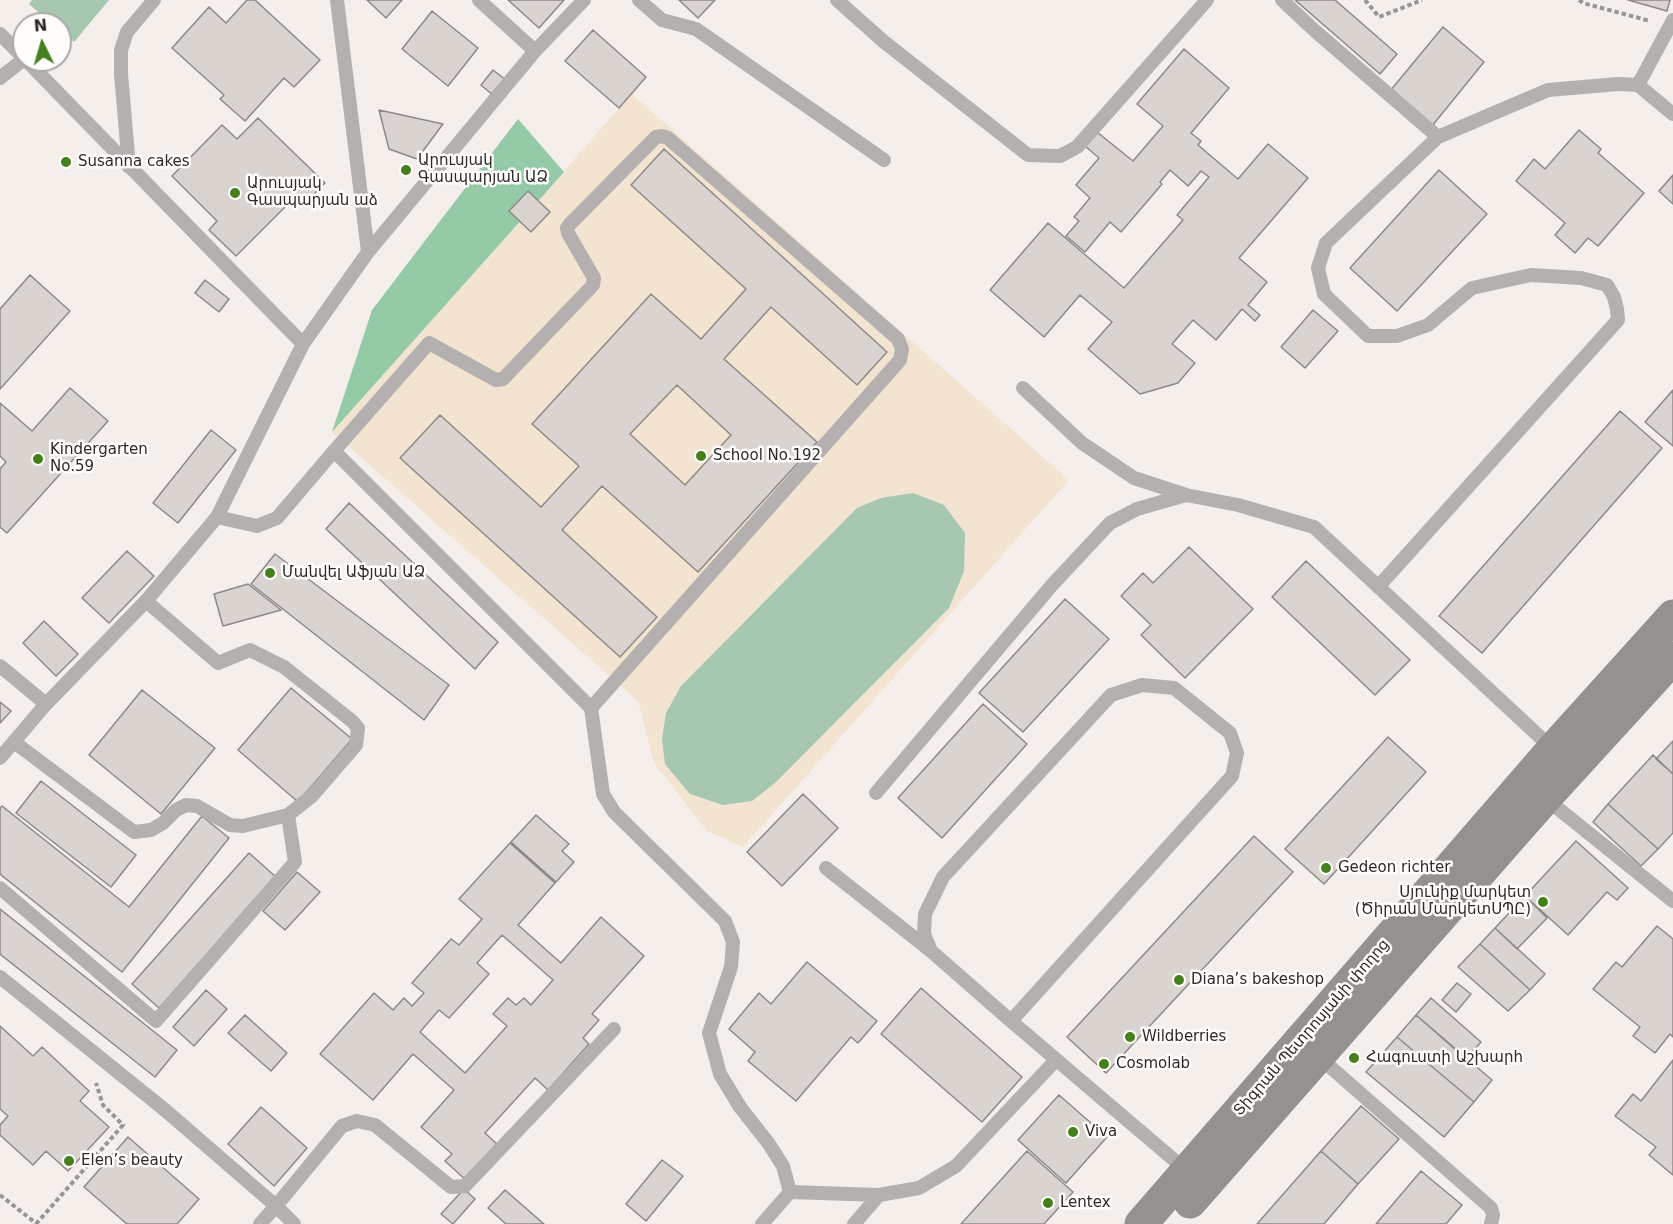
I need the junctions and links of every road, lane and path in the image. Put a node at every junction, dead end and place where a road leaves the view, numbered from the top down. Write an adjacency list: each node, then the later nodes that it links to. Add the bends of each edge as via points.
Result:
1 (154, 0): 23 (lane, via 126,32 121,50)
2 (337, 0): 24 (lane)
3 (479, 0): 15 (lane)
4 (584, 0): 15 (lane)
5 (639, 0): 22 (lane, via 662,20 696,29)
6 (837, 0): 7 (lane, via 1028,155 1060,156 1077,147)
7 (1207, 0)
8 (1282, 0): 21 (lane)
9 (1365, 0): 10 (path, via 1379,17)
10 (1422, 0)
11 (1579, 0): 12 (path)
12 (1671, 23): 19 (lane)
13 (0, 34): 14 (lane)
14 (12, 46)
15 (535, 51): 24 (lane)
16 (12, 68): 18 (lane)
17 (37, 72): 23 (lane)
18 (0, 78)
19 (1638, 85): 20 (lane); 21 (lane, via 1548,90)
20 (1673, 114)
21 (1438, 137): 30 (lane, via 1326,243 1318,268 1323,294 1368,336 1397,336 1428,325 1472,288 1531,275 1581,278 1607,285 1614,297 1618,321)
22 (884, 159)
23 (129, 167): 25 (lane)
24 (368, 252): 25 (lane)
25 (303, 344): 29 (lane)
26 (1023, 388): 28 (lane, via 1082,443 1134,478)
27 (334, 451): 29 (lane, via 272,521 257,526); 36 (lane); 36 (lane, via 429,343 496,380 503,379 593,285 594,278 567,228 656,137 668,138 898,339 902,349 900,360)
28 (1186, 495): 30 (lane, via 1314,527); 40 (lane, via 1137,509 1110,523 1052,585)
29 (217, 517): 31 (lane)
30 (1378, 587): 39 (lane)
31 (146, 600): 35 (lane); 42 (lane, via 218,663 249,650 284,667 358,728 356,746 312,796)
32 (1672, 620): 39 (main road, Տիգրան Պետրոսյանի փողոց)
33 (1673, 658): 39 (main road, Տիգրան Պետրոսյանի փողոց)
34 (0, 666): 35 (lane)
35 (46, 704): 37 (lane)
36 (591, 708): 54 (lane, via 603,794 614,812 725,921 733,942 731,967 708,1033 720,1074 783,1166)
37 (14, 742): 38 (lane); 42 (lane, via 134,832 152,830 186,805 197,806 230,825 243,826)
38 (0, 758)
39 (1563, 758): 41 (main road, Տիգրան Պետրոսյանի փողոց); 53 (main road, Տիգրան Պետրոսյանի փողոց)
40 (876, 793)
41 (1545, 798): 45 (lane); 51 (main road, Տիգրան Պետրոսյանի փողոց)
42 (288, 815): 44 (lane, via 295,862 156,1022)
43 (826, 868): 46 (lane)
44 (0, 888)
45 (1673, 901)
46 (931, 951): 48 (lane); 48 (lane, via 924,934 925,914 944,877 1111,695 1142,685 1174,688 1230,733 1237,753 1232,776)
47 (0, 977): 50 (lane)
48 (1011, 1021): 52 (lane)
49 (614, 1029): 57 (lane, via 465,1186 451,1186 375,1125 357,1121 342,1126)
50 (84, 1045): 57 (lane); 58 (path, via 103,1105 123,1125)
51 (1319, 1058): 53 (main road, Տիգրան Պետրոսյանի փողոց); 65 (lane, via 1491,1208)
52 (1056, 1060): 53 (lane); 56 (lane, via 956,1166 919,1188)
53 (1196, 1179): 63 (main road, Տիգրան Պետրոսյանի փողոց); 64 (main road, Տիգրան Պետրոսյանի փողոց)
54 (790, 1192): 56 (lane); 61 (lane)
55 (0, 1195): 58 (path)
56 (879, 1196): 62 (lane)
57 (276, 1206): 59 (lane); 60 (lane)
58 (36, 1224)
59 (260, 1224)
60 (294, 1224)
61 (762, 1224)
62 (854, 1224)
63 (1141, 1224)
64 (1171, 1224)
65 (1491, 1224)

